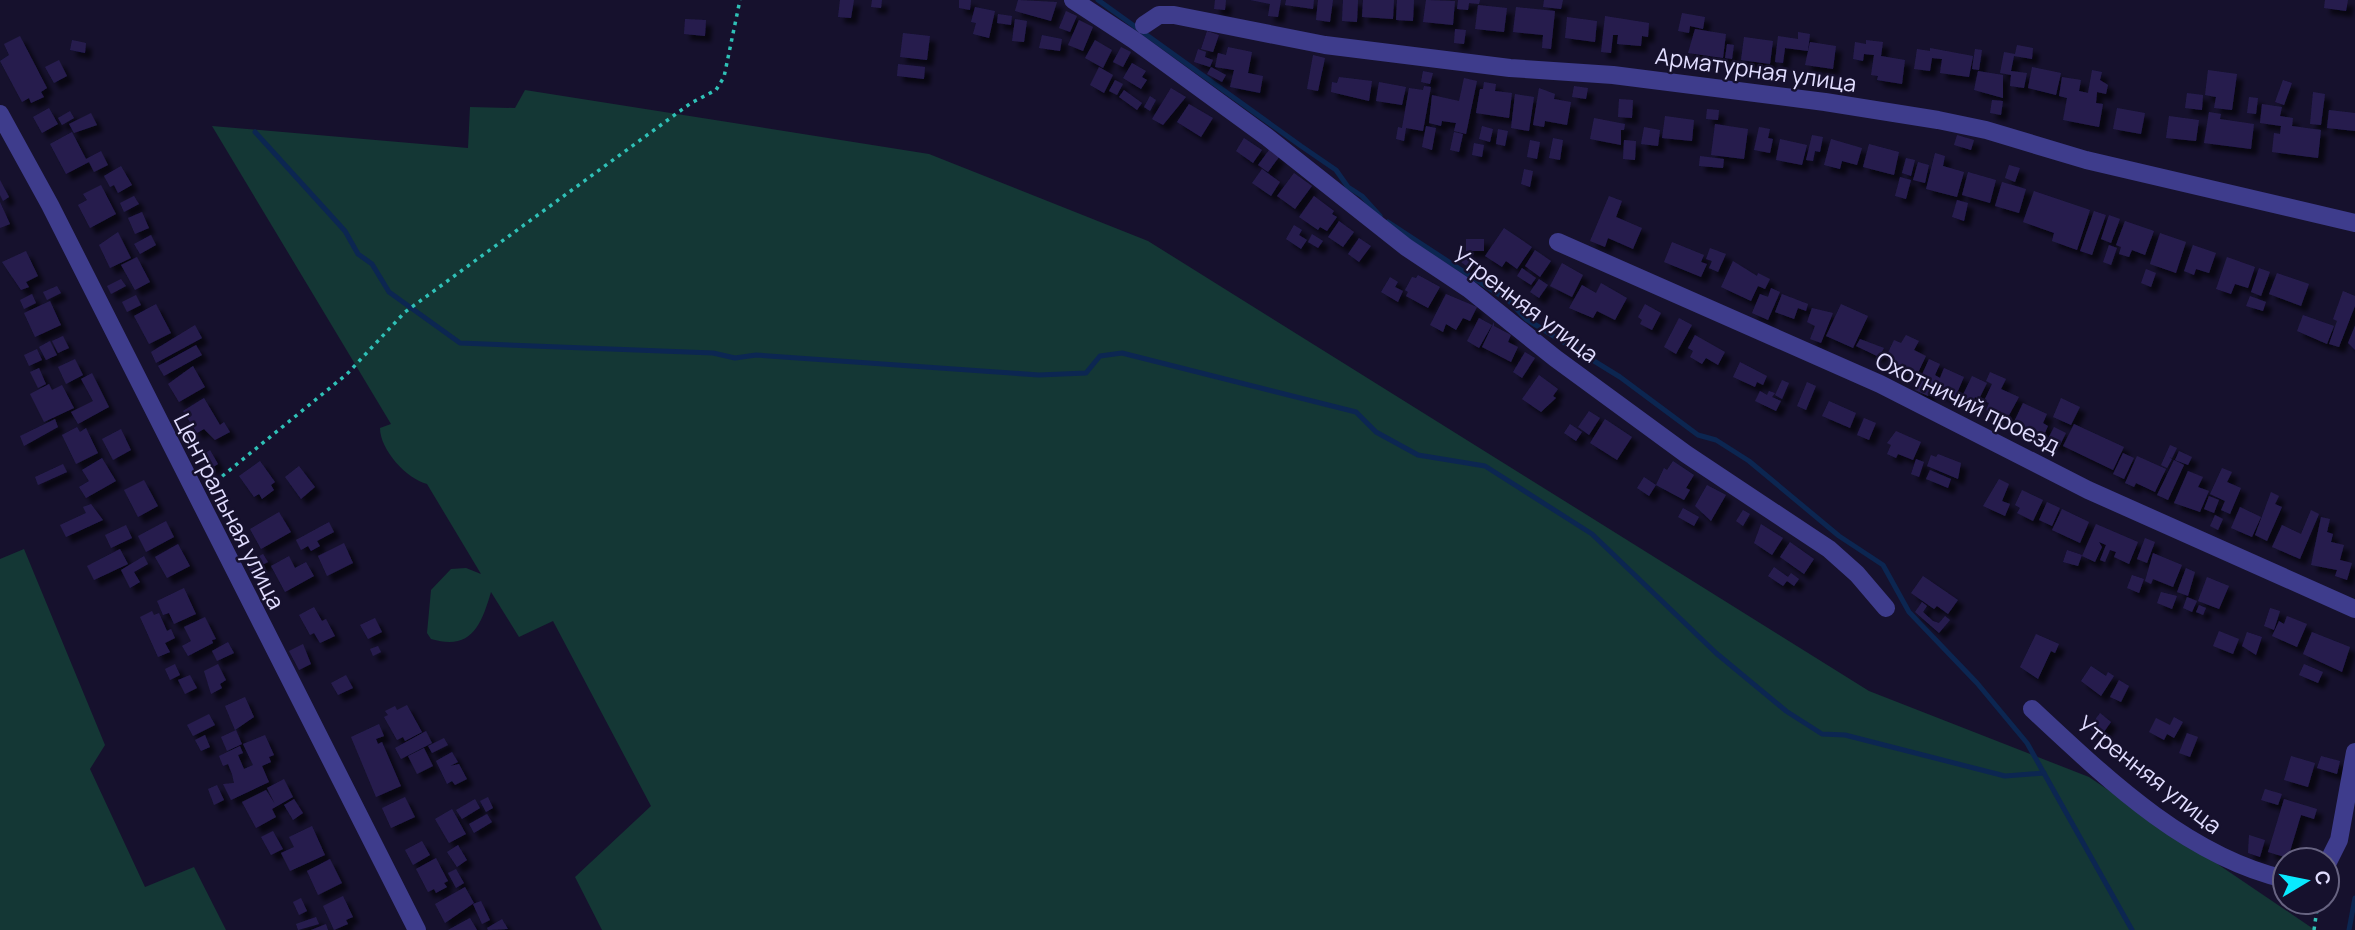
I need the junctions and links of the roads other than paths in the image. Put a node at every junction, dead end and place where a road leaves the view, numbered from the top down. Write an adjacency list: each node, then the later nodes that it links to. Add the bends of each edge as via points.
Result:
1 (1073, 0): 2 (street)
2 (1138, 33): 4 (street, Арматурная улица, via 1159,16 1174,15 1325,45 1825,102 1986,130 2086,160); 6 (street, Утренняя улица, via 1406,247 1469,289 1686,454 1829,549)
3 (0, 114): 12 (street, Центральная улица)
4 (2355, 223)
5 (1558, 242): 7 (street, Охотничий проезд, via 1880,384 2088,489)
6 (1886, 608)
7 (2355, 609)
8 (2032, 709): 11 (street, Утренняя улица, via 2187,839 2217,856)
9 (2355, 752): 10 (street)
10 (2336, 846)
11 (2271, 874)
12 (416, 930)

